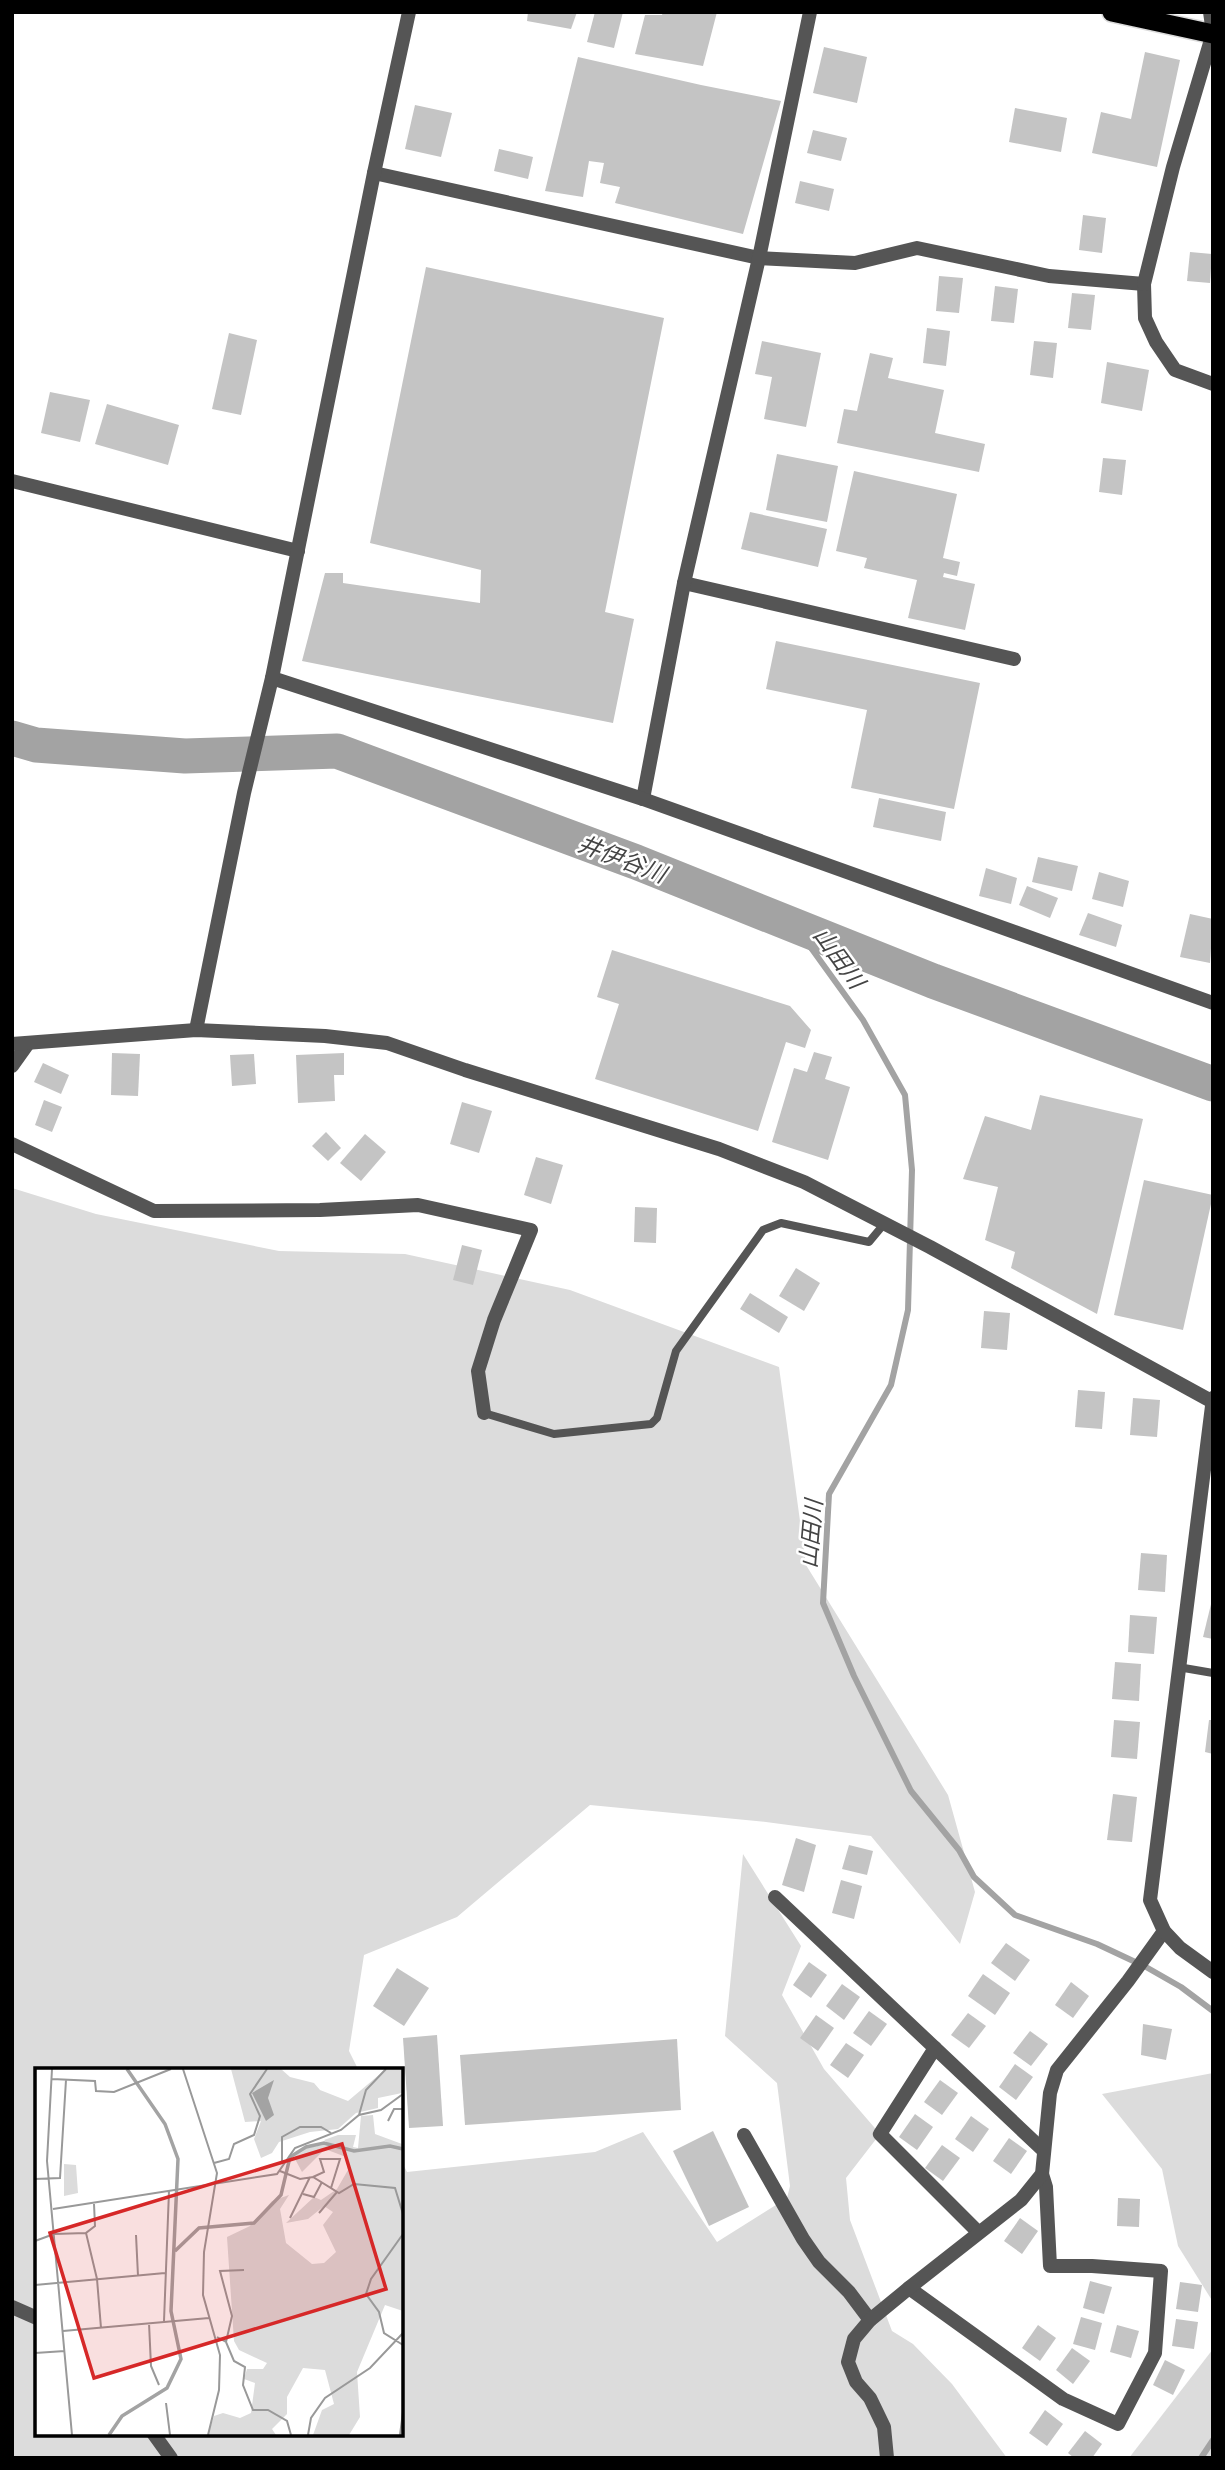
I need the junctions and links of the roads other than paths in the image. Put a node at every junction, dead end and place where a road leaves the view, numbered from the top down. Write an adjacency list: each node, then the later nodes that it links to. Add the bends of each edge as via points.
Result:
1 (409, 12): 6 (street)
2 (810, 12): 7 (street)
3 (1112, 12): 5 (highway)
4 (1210, 12): 5 (street)
5 (1213, 34): 8 (street)
6 (374, 173): 7 (street); 11 (street)
7 (759, 257): 8 (street, via 855,263 917,248 1049,276); 12 (street)
8 (1144, 284): 9 (street, via 1145,318 1175,370)
9 (1213, 384)
10 (12, 481): 11 (street)
11 (298, 551): 14 (street)
12 (684, 583): 13 (street); 15 (street)
13 (1014, 659)
14 (272, 678): 15 (street); 17 (street)
15 (643, 799): 16 (street)
16 (1213, 1003)
17 (196, 1030): 18 (street); 21 (street, via 387,1042 719,1149 804,1182)
18 (19, 1044): 19 (street)
19 (12, 1066)
20 (12, 1144): 23 (street, via 153,1212 418,1205 531,1230 478,1371)
21 (889, 1227): 22 (street); 23 (lane, via 869,1242 781,1223 763,1230 676,1351 657,1418 651,1424 554,1434)
22 (1213, 1401): 24 (street)
23 (484, 1413)
24 (1178, 1667): 25 (lane); 27 (street, via 1150,1900)
25 (1213, 1673)
26 (775, 1897): 29 (street)
27 (1164, 1931): 28 (street); 31 (street, via 1057,2070)
28 (1211, 1970)
29 (935, 2048): 31 (street); 33 (street, via 880,2134)
30 (744, 2135): 37 (street, via 803,2239)
31 (1044, 2151): 32 (street)
32 (1041, 2174): 33 (street, via 1021,2200); 34 (street, via 1046,2187 1050,2266 1161,2271 1155,2353 1118,2424 1063,2399)
33 (978, 2232): 34 (street)
34 (909, 2288): 37 (street)
35 (12, 2306): 36 (street)
36 (35, 2317)
37 (870, 2320): 40 (street, via 854,2339 848,2362 884,2427)
38 (154, 2435): 39 (street)
39 (171, 2458)
40 (887, 2458)

